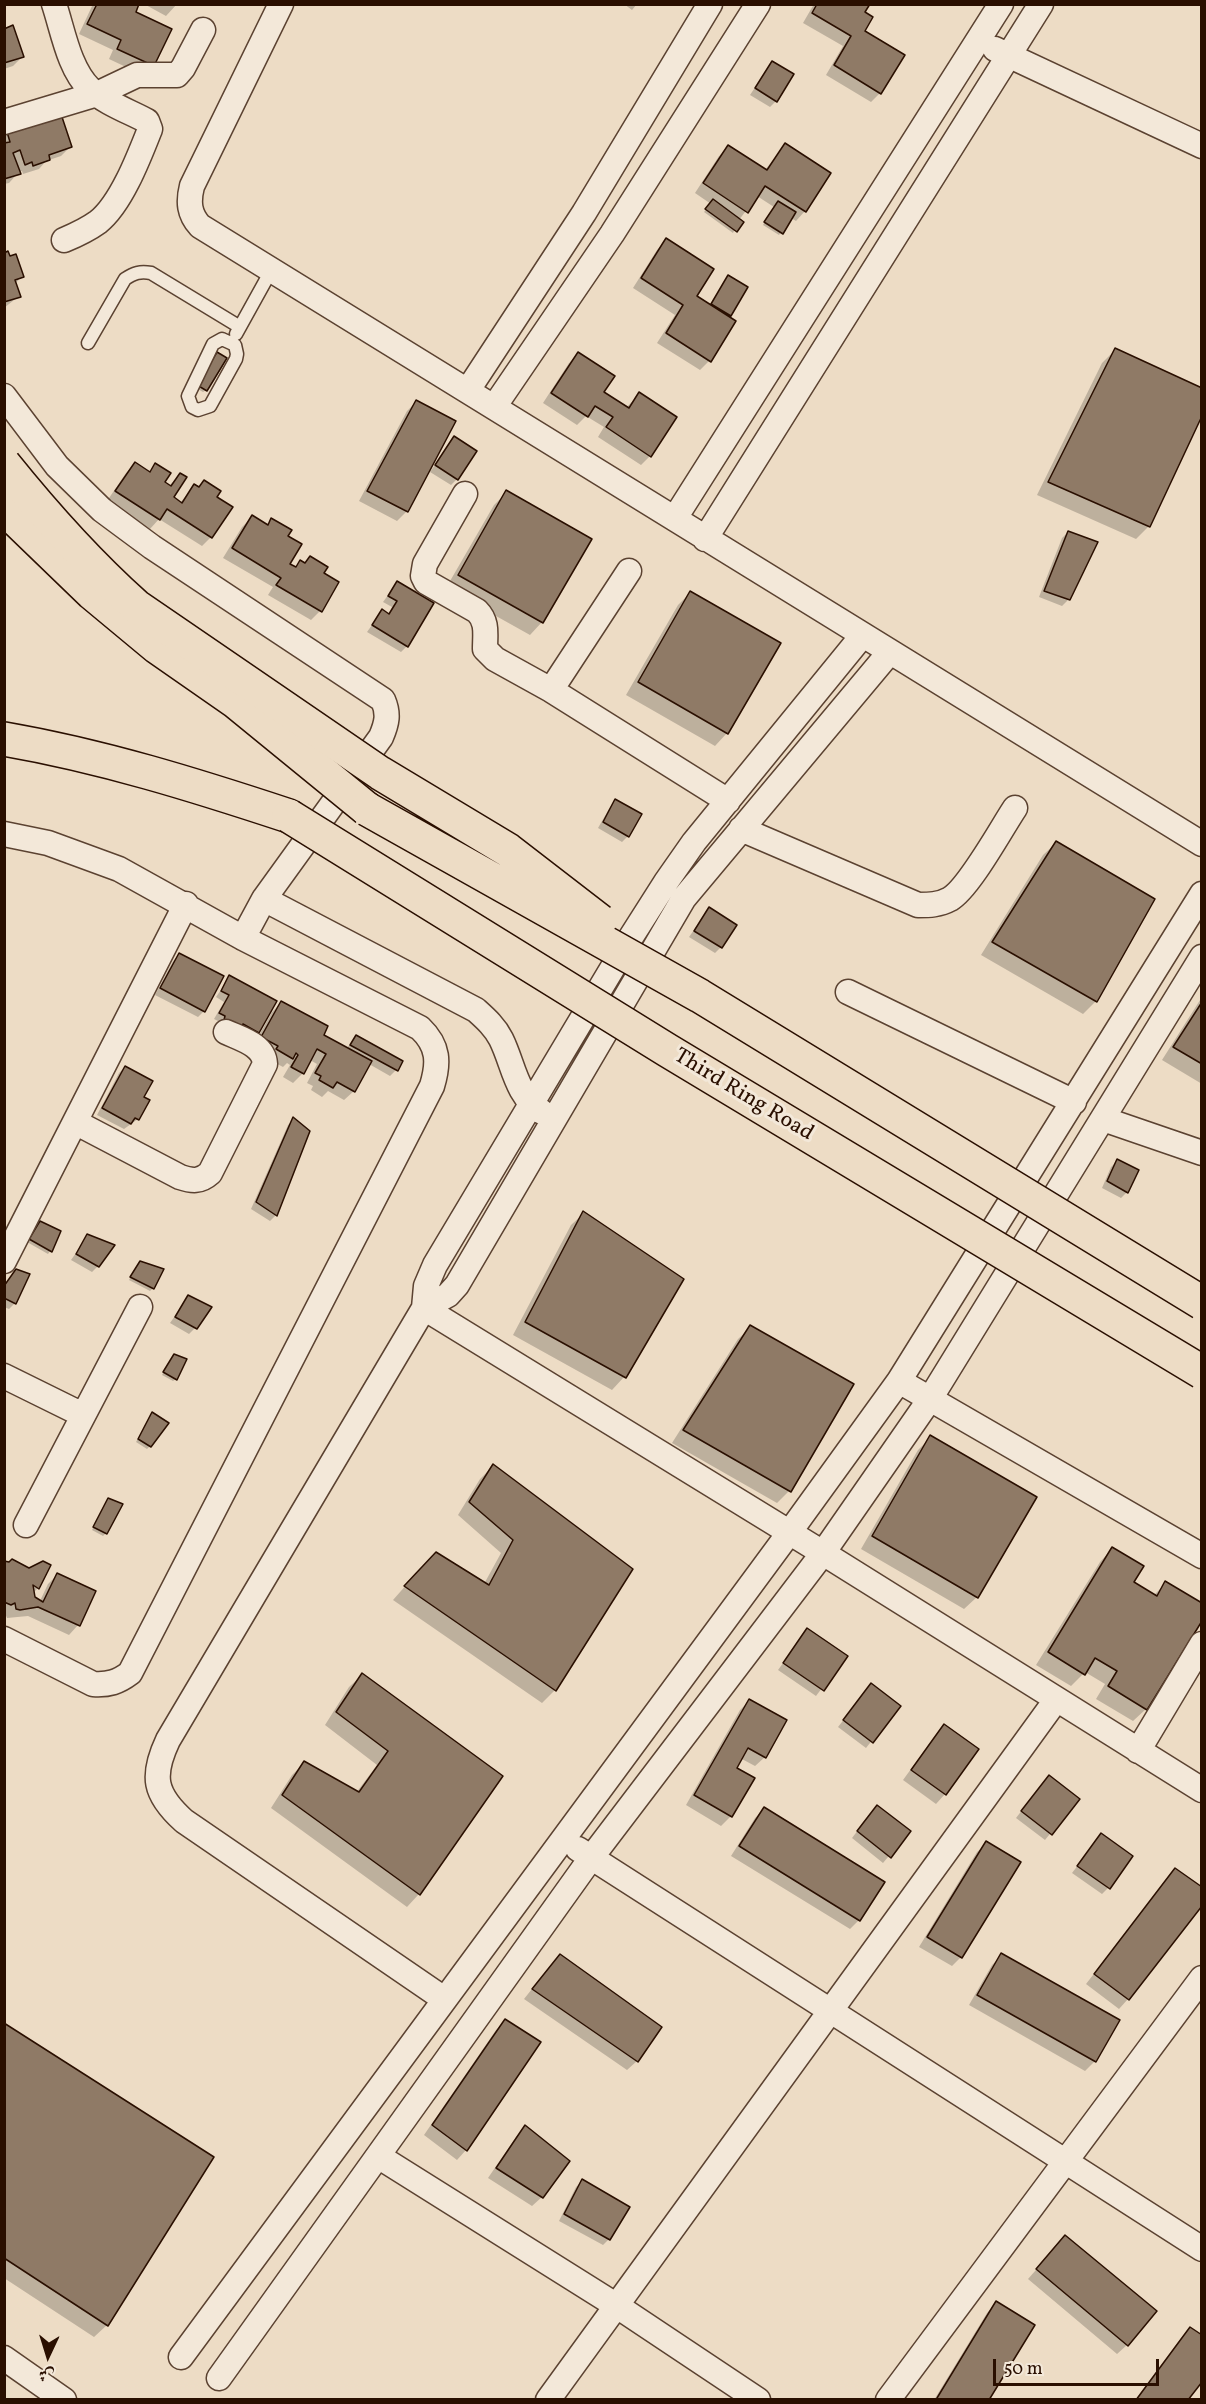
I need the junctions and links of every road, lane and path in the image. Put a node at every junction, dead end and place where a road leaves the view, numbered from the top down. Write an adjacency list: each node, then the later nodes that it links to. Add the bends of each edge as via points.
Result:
1 (54, 4): 10 (street, via 78,74)
2 (281, 4): 14 (street, via 189,197 193,218 200,226)
3 (710, 4): 18 (street, via 584,213)
4 (758, 4): 20 (street, via 612,234)
5 (1001, 4): 8 (street)
6 (1041, 4): 9 (street)
7 (202, 30): 10 (street, via 177,75 137,75)
8 (978, 41): 9 (street); 24 (street)
9 (1008, 56): 12 (street); 25 (street)
10 (97, 94): 11 (street); 13 (street, via 147,121 150,129 112,207 99,221)
11 (4, 122)
12 (1202, 146)
13 (64, 240)
14 (272, 269): 15 (lane); 18 (street)
15 (240, 327): 16 (lane); 17 (lane, via 142,271 125,279)
16 (232, 342): 16 (lane, via 222,339 213,344 188,396 192,407 204,410 214,401 237,354)
17 (88, 343)
18 (468, 390): 20 (street)
19 (6, 403): 37 (street, via 57,466 102,510 383,700 388,712 381,737)
20 (494, 406): 24 (street)
21 (4, 464): 42 (highway, bridge, via 103,576 136,606 380,773 507,850)
22 (465, 494): 29 (street, via 425,564 423,576 430,586 477,610 485,623 485,649 489,654)
23 (4, 508): 42 (highway, bridge, via 92,593 149,640 236,702 367,809)
24 (675, 518): 25 (street)
25 (705, 539): 27 (street)
26 (629, 571): 29 (street)
27 (862, 636): 28 (street); 31 (street)
28 (889, 653): 33 (street); 35 (street)
29 (551, 690): 31 (street)
30 (4, 739): 54 (highway, Third Ring Road, bridge, via 172,777 289,816 667,1050)
31 (728, 801): 45 (street, via 666,882)
32 (1015, 808): 33 (street, via 964,886 951,899 935,905 918,905)
33 (741, 829): 46 (street, via 684,898)
34 (4, 834): 38 (street, via 48,843 119,869)
35 (1202, 844)
36 (1202, 894): 44 (street)
37 (264, 899): 39 (street); 45 (street, via 476,1010 501,1039 516,1082)
38 (186, 904): 39 (street); 48 (street)
39 (243, 938): 63 (street, via 420,1028 436,1050 438,1063 432,1086 130,1672 119,1681 93,1684)
40 (1202, 957): 47 (street)
41 (848, 992): 44 (street)
42 (700, 996): 51 (highway, bridge)
43 (226, 1032): 48 (street, via 257,1047 265,1064 205,1178 198,1181 180,1177)
44 (1074, 1102): 56 (street)
45 (531, 1105): 46 (street); 53 (street, via 435,1265 426,1286)
46 (554, 1119): 53 (street, via 457,1285 448,1295)
47 (1103, 1119): 49 (street); 57 (street)
48 (75, 1122): 50 (street)
49 (1202, 1153)
50 (4, 1261)
51 (1202, 1303)
52 (140, 1307): 58 (street)
53 (424, 1308): 60 (street); 71 (street, via 168,1740 158,1761 158,1784 167,1805 184,1821)
54 (1202, 1371)
55 (4, 1376): 58 (street)
56 (899, 1381): 57 (street); 60 (street)
57 (930, 1400): 61 (street); 62 (street)
58 (83, 1415): 59 (street)
59 (26, 1525)
60 (789, 1533): 61 (street); 68 (street)
61 (823, 1553): 65 (street); 69 (street)
62 (1202, 1556)
63 (4, 1640)
64 (1202, 1644): 66 (street)
65 (1056, 1700): 66 (street); 72 (street)
66 (1138, 1751): 67 (street)
67 (1202, 1790)
68 (564, 1839): 69 (street); 71 (street)
69 (591, 1858): 72 (street); 73 (street)
70 (1202, 1978): 74 (street)
71 (444, 1999): 77 (street)
72 (831, 2012): 74 (street); 76 (street)
73 (378, 2156): 76 (street); 79 (street)
74 (1065, 2162): 75 (street); 83 (street)
75 (1202, 2249)
76 (616, 2306): 81 (street); 82 (street)
77 (181, 2357)
78 (4, 2358): 80 (street)
79 (219, 2378)
80 (64, 2400)
81 (548, 2400)
82 (758, 2400)
83 (888, 2400)

